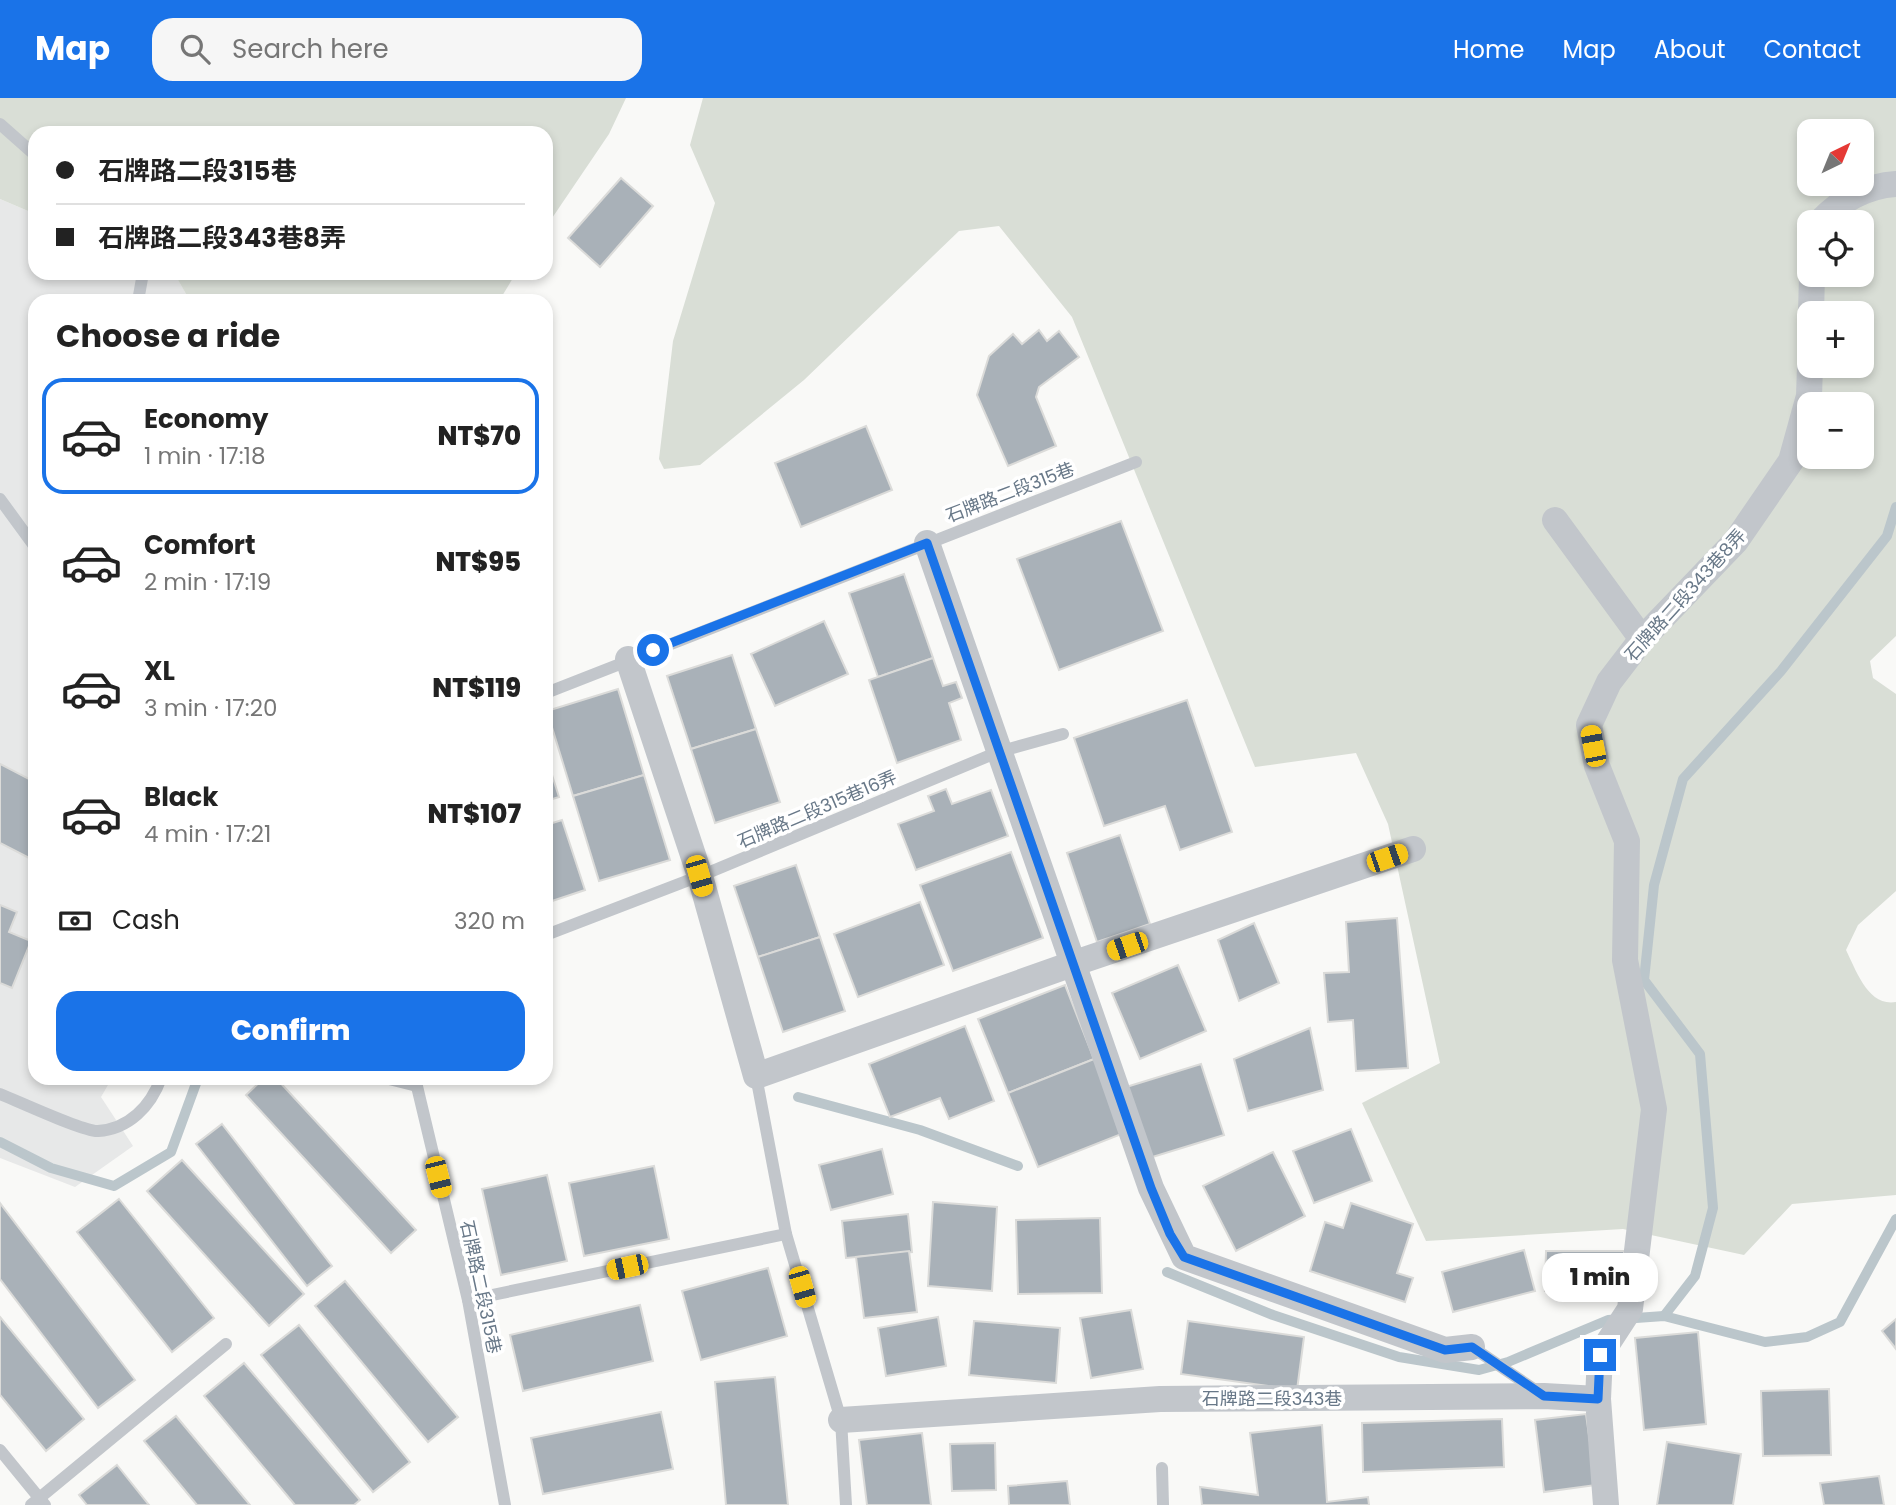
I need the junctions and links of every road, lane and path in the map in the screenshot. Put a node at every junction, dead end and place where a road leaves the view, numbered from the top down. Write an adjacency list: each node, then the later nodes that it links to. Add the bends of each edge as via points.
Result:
1 (0, 124): 2 (lane)
2 (28, 149)
3 (1896, 184): 4 (street, via 1878,185)
4 (1831, 210)
5 (1810, 378): 11 (street, 石牌路二段343巷8弄, via 1791,461 1736,541)
6 (1136, 462): 10 (lane, 石牌路二段315巷)
7 (0, 499): 9 (lane)
8 (1555, 520): 11 (street)
9 (28, 537)
10 (927, 543): 12 (lane, 石牌路二段315巷); 15 (street)
11 (1642, 639): 29 (street, 石牌路二段343巷8弄, via 1609,682 1589,725 1597,766 1627,841 1625,961 1654,1109 1630,1309 1600,1355)
12 (628, 659): 13 (lane, 石牌路二段315巷); 17 (street)
13 (553, 690)
14 (1063, 734): 15 (lane, 石牌路二段315巷16弄)
15 (999, 752): 17 (lane, 石牌路二段315巷16弄); 19 (street)
16 (1413, 849): 19 (street)
17 (699, 876): 18 (lane, 石牌路二段315巷16弄); 20 (street)
18 (553, 932)
19 (1075, 963): 20 (street); 27 (street, via 1151,1188 1184,1257 1445,1350)
20 (755, 1076): 24 (lane)
21 (159, 1085): 23 (lane, via 155,1096 131,1122 96,1132)
22 (417, 1085): 25 (lane, 石牌路二段315巷)
23 (0, 1094)
24 (786, 1234): 25 (lane); 30 (lane)
25 (468, 1300): 34 (lane, 石牌路二段315巷)
26 (226, 1344): 33 (lane)
27 (1472, 1347): 28 (lane)
28 (1544, 1396): 29 (street, 石牌路二段343巷); 30 (street, 石牌路二段343巷, via 1160,1399)
29 (1598, 1399): 37 (street)
30 (841, 1420): 35 (lane)
31 (0, 1450): 33 (lane)
32 (1161, 1468): 36 (lane)
33 (38, 1502)
34 (505, 1505)
35 (846, 1505)
36 (1163, 1505)
37 (1606, 1505)

